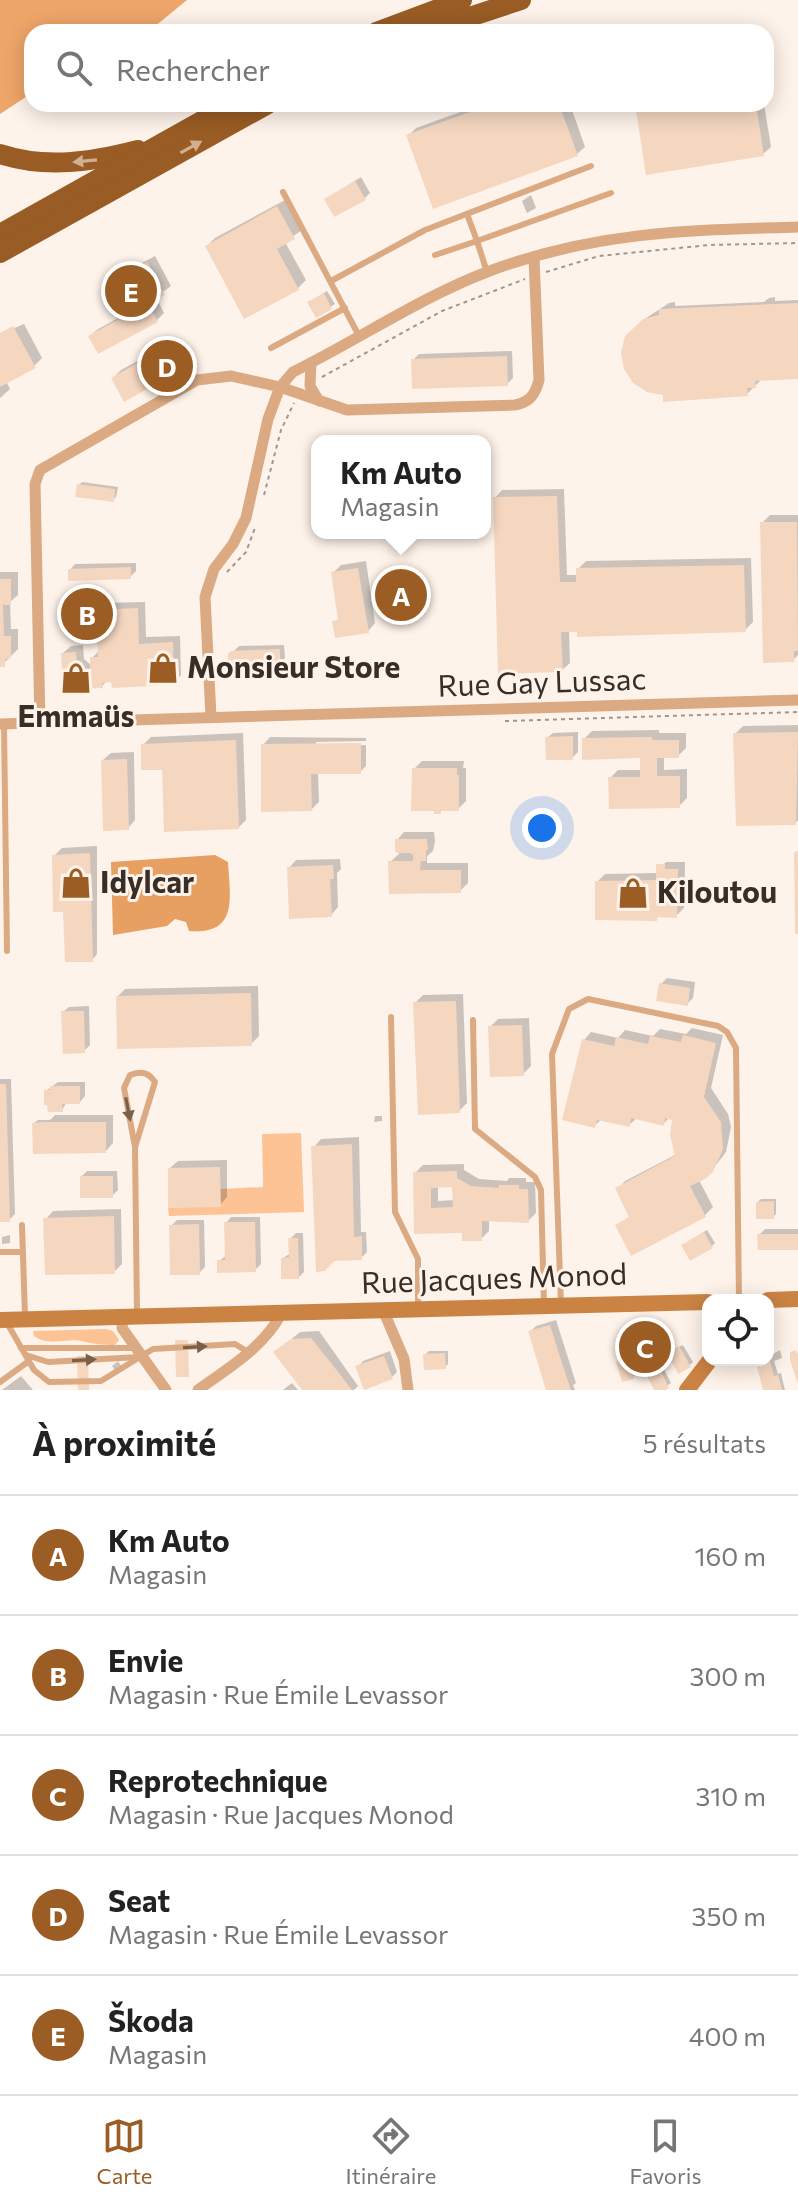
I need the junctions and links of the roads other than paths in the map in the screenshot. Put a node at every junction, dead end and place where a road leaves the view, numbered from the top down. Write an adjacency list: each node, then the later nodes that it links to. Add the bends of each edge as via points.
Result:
1 (462, 0): 3 (highway)
2 (521, 0): 4 (highway)
3 (398, 24)
4 (448, 24)
5 (218, 112): 7 (highway)
6 (254, 112): 16 (highway, one-way to 6)
7 (161, 145): 8 (highway, one-way to 8, via 95,161 40,163); 14 (highway)
8 (0, 154)
9 (591, 166): 12 (lane)
10 (283, 192): 20 (lane)
11 (611, 193): 15 (lane)
12 (467, 214): 15 (lane); 20 (lane, via 425,230)
13 (798, 227): 18 (street, via 661,232 594,240)
14 (0, 234)
15 (477, 241): 17 (lane); 19 (lane)
16 (0, 253)
17 (435, 255)
18 (534, 257): 19 (street); 26 (street, via 539,380 527,402 347,410)
19 (487, 272): 22 (street)
20 (331, 281): 21 (lane)
21 (345, 308): 22 (lane); 23 (lane)
22 (359, 336): 24 (street)
23 (271, 348)
24 (311, 363): 25 (street); 26 (street, via 310,386)
25 (280, 387): 26 (street); 28 (street, via 246,518 214,569 205,597); 29 (street, via 231,376 197,380 40,470 35,484)
26 (320, 402)
27 (798, 700): 28 (street, Rue Gay Lussac)
28 (211, 717): 29 (street, Rue Gay Lussac)
29 (40, 723): 30 (street, Rue Gay Lussac)
30 (2, 724): 31 (lane)
31 (7, 951)
32 (391, 1017): 44 (lane, via 395,1212 418,1259)
33 (473, 1020): 42 (lane, via 475,1129 535,1177 541,1190)
34 (135, 1147): 34 (lane, one-way to 34, via 155,1082 140,1072 130,1075 124,1088); 47 (lane)
35 (22, 1225): 37 (lane)
36 (0, 1252): 37 (lane)
37 (23, 1252): 48 (lane)
38 (739, 1294): 43 (lane, via 736,1048 718,1026 588,999 569,1009 552,1054)
39 (798, 1299): 40 (street)
40 (774, 1300)
41 (702, 1302): 43 (street, Rue Jacques Monod)
42 (544, 1305): 43 (street, Rue Jacques Monod); 44 (street, Rue Jacques Monod)
43 (561, 1305)
44 (418, 1309): 45 (street, Rue Jacques Monod)
45 (383, 1310): 46 (street, Rue Jacques Monod); 58 (street, via 404,1359)
46 (281, 1314): 47 (street, Rue Jacques Monod); 52 (street)
47 (130, 1317): 48 (street, Rue Jacques Monod); 51 (street, via 122,1328)
48 (25, 1319): 49 (street, Rue Jacques Monod)
49 (3, 1320): 50 (lane)
50 (21, 1348): 51 (lane); 53 (lane)
51 (140, 1352): 52 (lane, one-way to 52, via 235,1344); 53 (lane, one-way to 51, via 48,1362); 53 (lane, via 101,1381 49,1382); 56 (street)
52 (248, 1352): 57 (street)
53 (27, 1358): 55 (lane)
54 (705, 1366): 59 (street)
55 (0, 1382)
56 (166, 1390)
57 (198, 1390)
58 (408, 1390)
59 (687, 1390)

